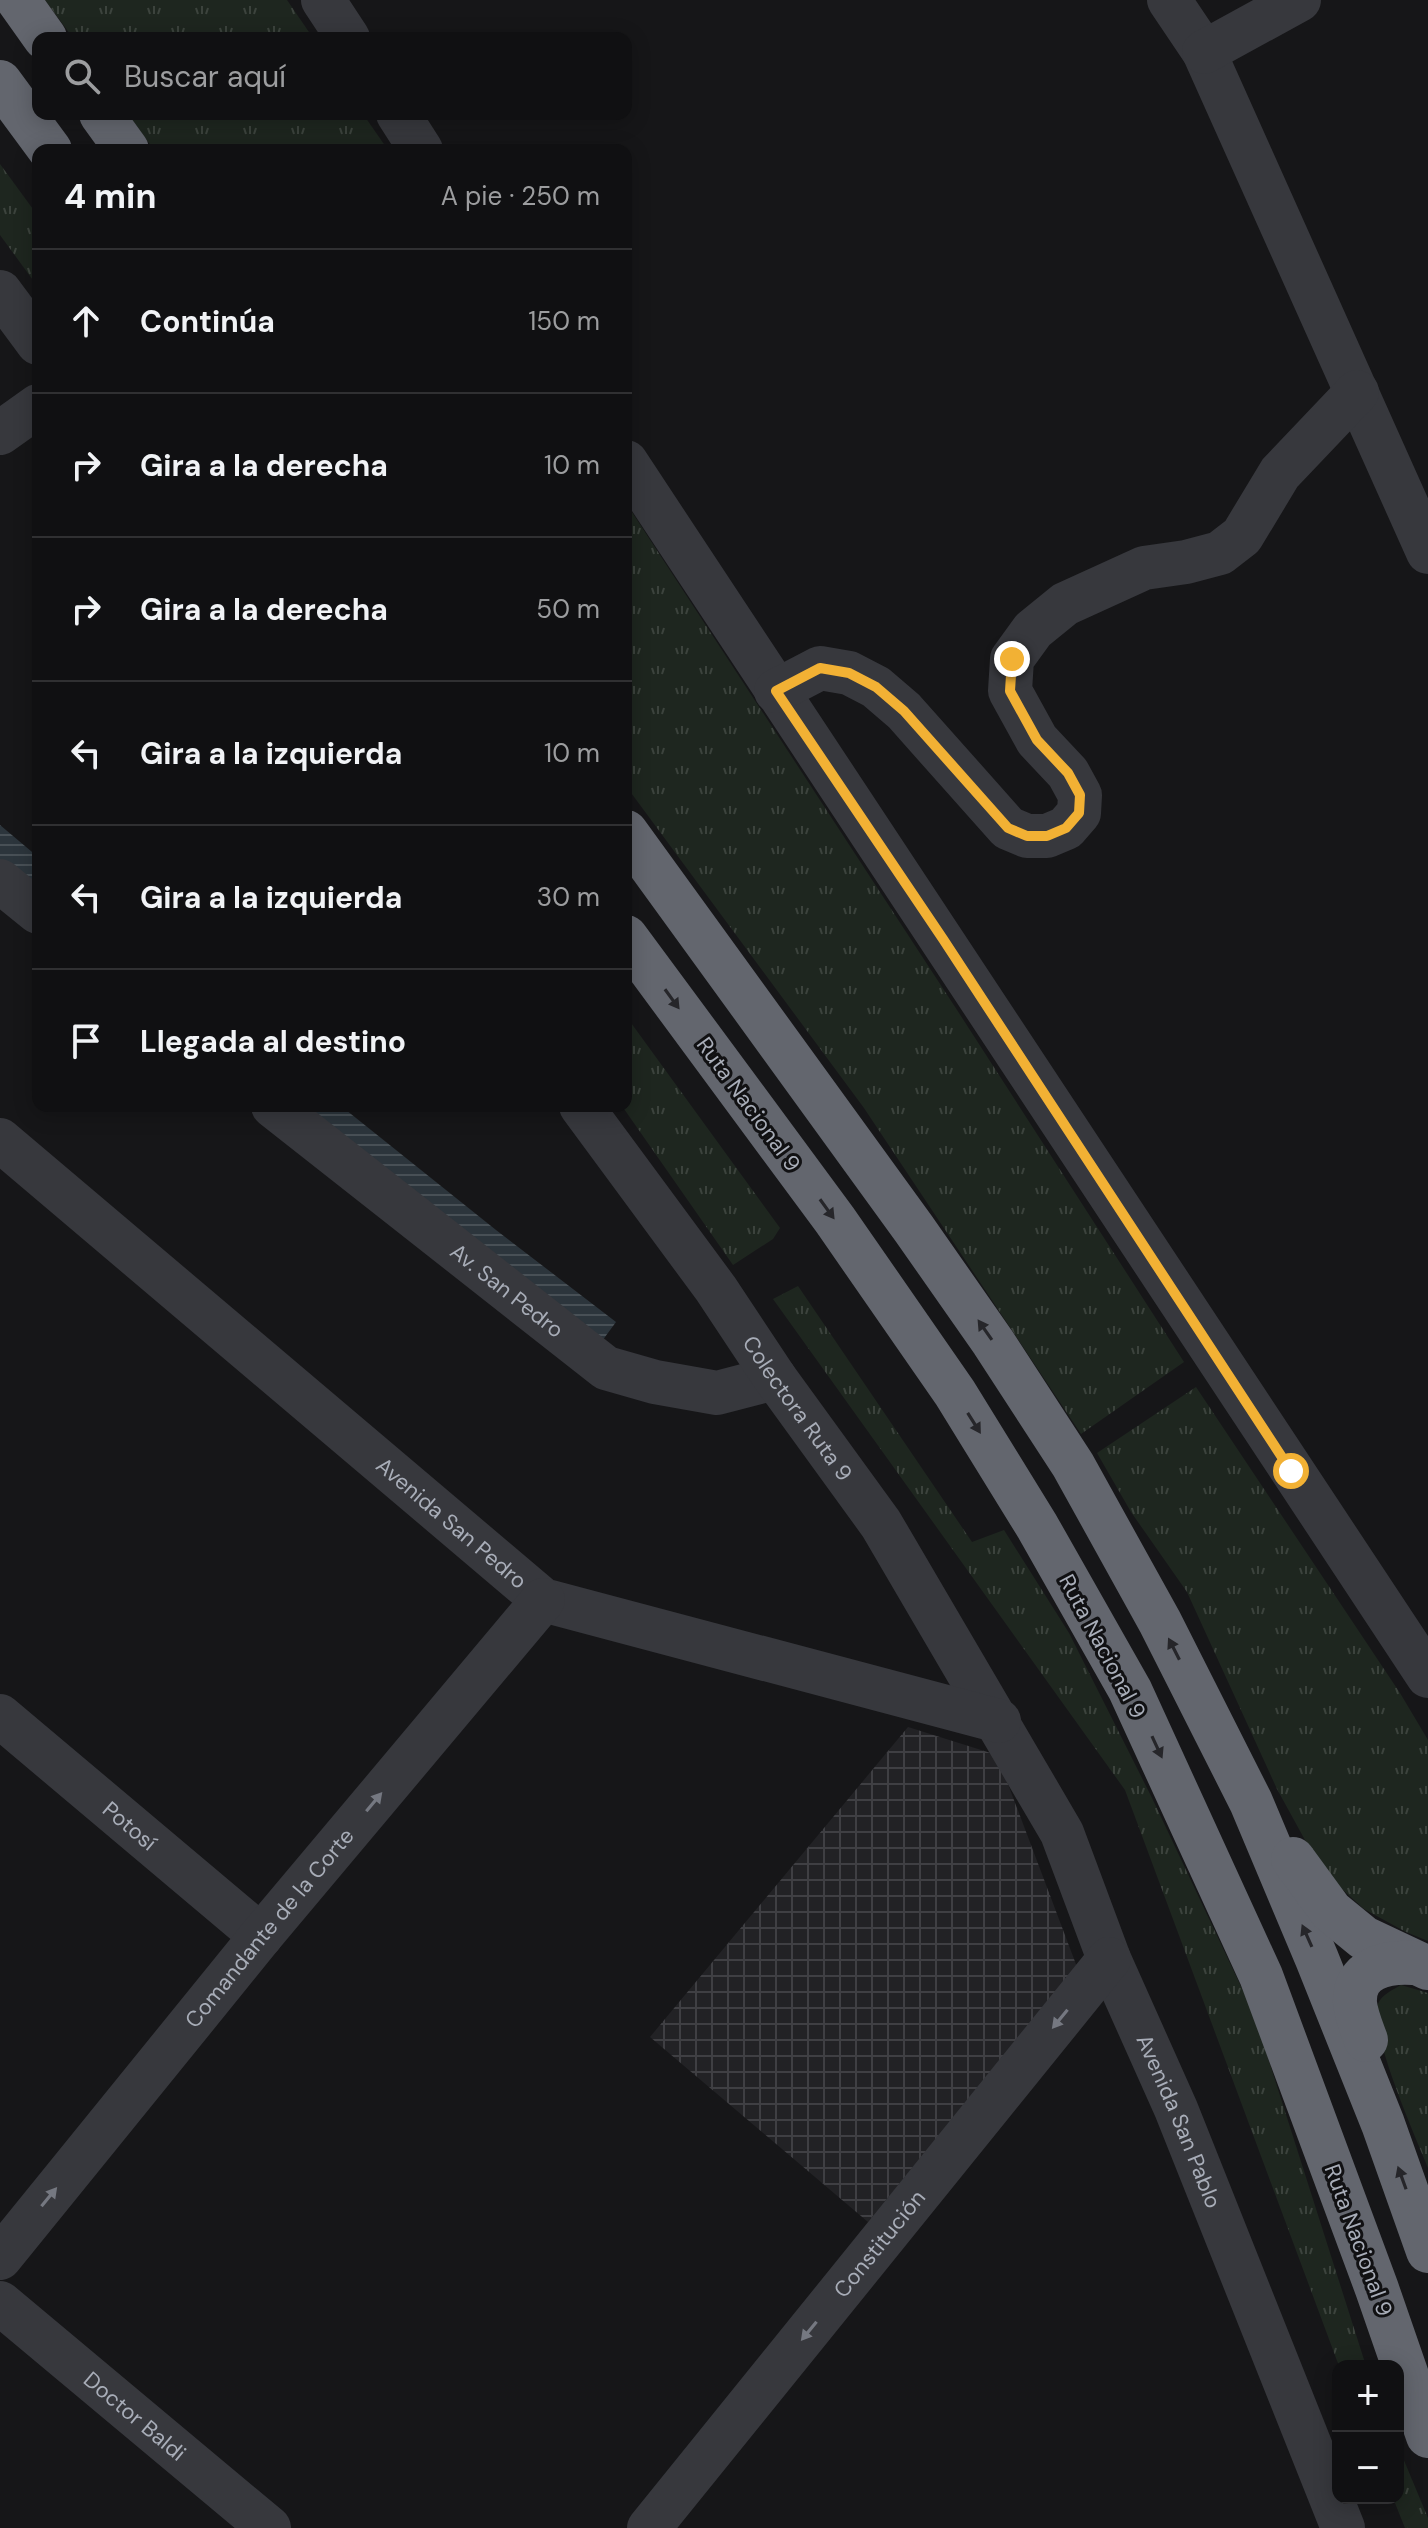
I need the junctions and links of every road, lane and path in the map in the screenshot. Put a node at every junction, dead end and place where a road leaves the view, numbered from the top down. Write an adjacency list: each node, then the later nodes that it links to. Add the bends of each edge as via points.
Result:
1 (18, 0): 5 (highway)
2 (323, 0): 6 (street)
3 (1169, 0): 7 (street)
4 (1299, 0): 7 (street)
5 (41, 32)
6 (344, 32)
7 (1204, 52): 16 (street)
8 (0, 82): 11 (highway)
9 (105, 120): 12 (highway)
10 (402, 120): 13 (street)
11 (46, 144)
12 (123, 144)
13 (417, 144)
14 (0, 292): 15 (street)
15 (32, 335)
16 (1357, 392): 20 (street); 21 (street, via 1280,473 1242,536 1220,553 1144,568 1065,604 1033,630 1012,659 1010,691 1037,740 1068,773 1080,795 1079,813 1066,828 1047,836 1027,836 1008,828 904,711 849,673 820,668)
17 (32, 410): 18 (street)
18 (0, 433)
19 (632, 471): 21 (street)
20 (1428, 552)
21 (776, 691): 31 (street)
22 (632, 840): 34 (highway, one-way to 22, via 1073,1465 914,1229)
23 (0, 881): 24 (street)
24 (32, 907)
25 (632, 945): 42 (highway, Ruta Nacional 9, one-way to 42, via 955,1393 1130,1690 1261,1976)
26 (281, 1112): 29 (street, Av. San Pedro, via 606,1368 717,1393)
27 (585, 1112): 29 (street, Colectora Ruta 9)
28 (0, 1140): 30 (street, Avenida San Pedro)
29 (775, 1378): 33 (street, Colectora Ruta 9, via 881,1524)
30 (543, 1600): 33 (street, Avenida San Pedro); 35 (street, Comandante de la Corte, one-way to 30)
31 (1428, 1676)
32 (0, 1716): 35 (street, Potosí)
33 (999, 1721): 36 (street, Avenida San Pablo, via 1062,1833)
34 (1251, 1802): 37 (highway, via 1331,1911 1364,1938); 38 (highway, one-way to 34)
35 (261, 1936): 40 (street, Comandante de la Corte, one-way to 35)
36 (1109, 1959): 44 (street, Constitución, one-way to 44); 45 (street, Avenida San Pablo, via 1176,2109)
37 (1421, 1965): 38 (highway, via 1394,1962 1372,1968 1358,1987 1355,2002)
38 (1383, 2124): 39 (highway, one-way to 38)
39 (1428, 2251)
40 (0, 2258)
41 (0, 2303): 43 (street, Doctor Baldi)
42 (1428, 2436)
43 (269, 2528)
44 (649, 2528)
45 (1343, 2528)

